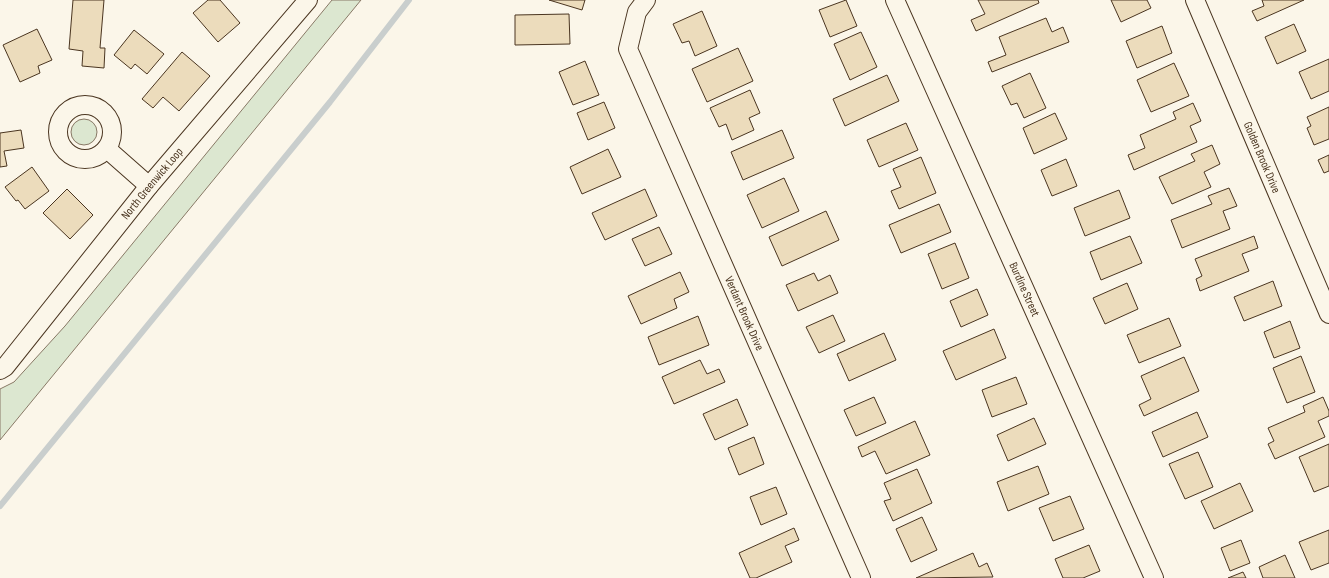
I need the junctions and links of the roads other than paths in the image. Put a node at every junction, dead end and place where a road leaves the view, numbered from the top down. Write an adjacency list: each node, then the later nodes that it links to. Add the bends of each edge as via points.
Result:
1 (308, 0): 6 (street, North Greenwick Loop)
2 (646, 0): 9 (street, Verdant Brook Drive, via 637,12 628,49)
3 (895, 0): 10 (street, Burdine Street)
4 (1195, 0): 7 (street, Golden Brook Drive)
5 (107, 149): 6 (street)
6 (149, 186): 8 (street, North Greenwick Loop)
7 (1329, 314)
8 (0, 370)
9 (860, 578)
10 (1154, 578)

